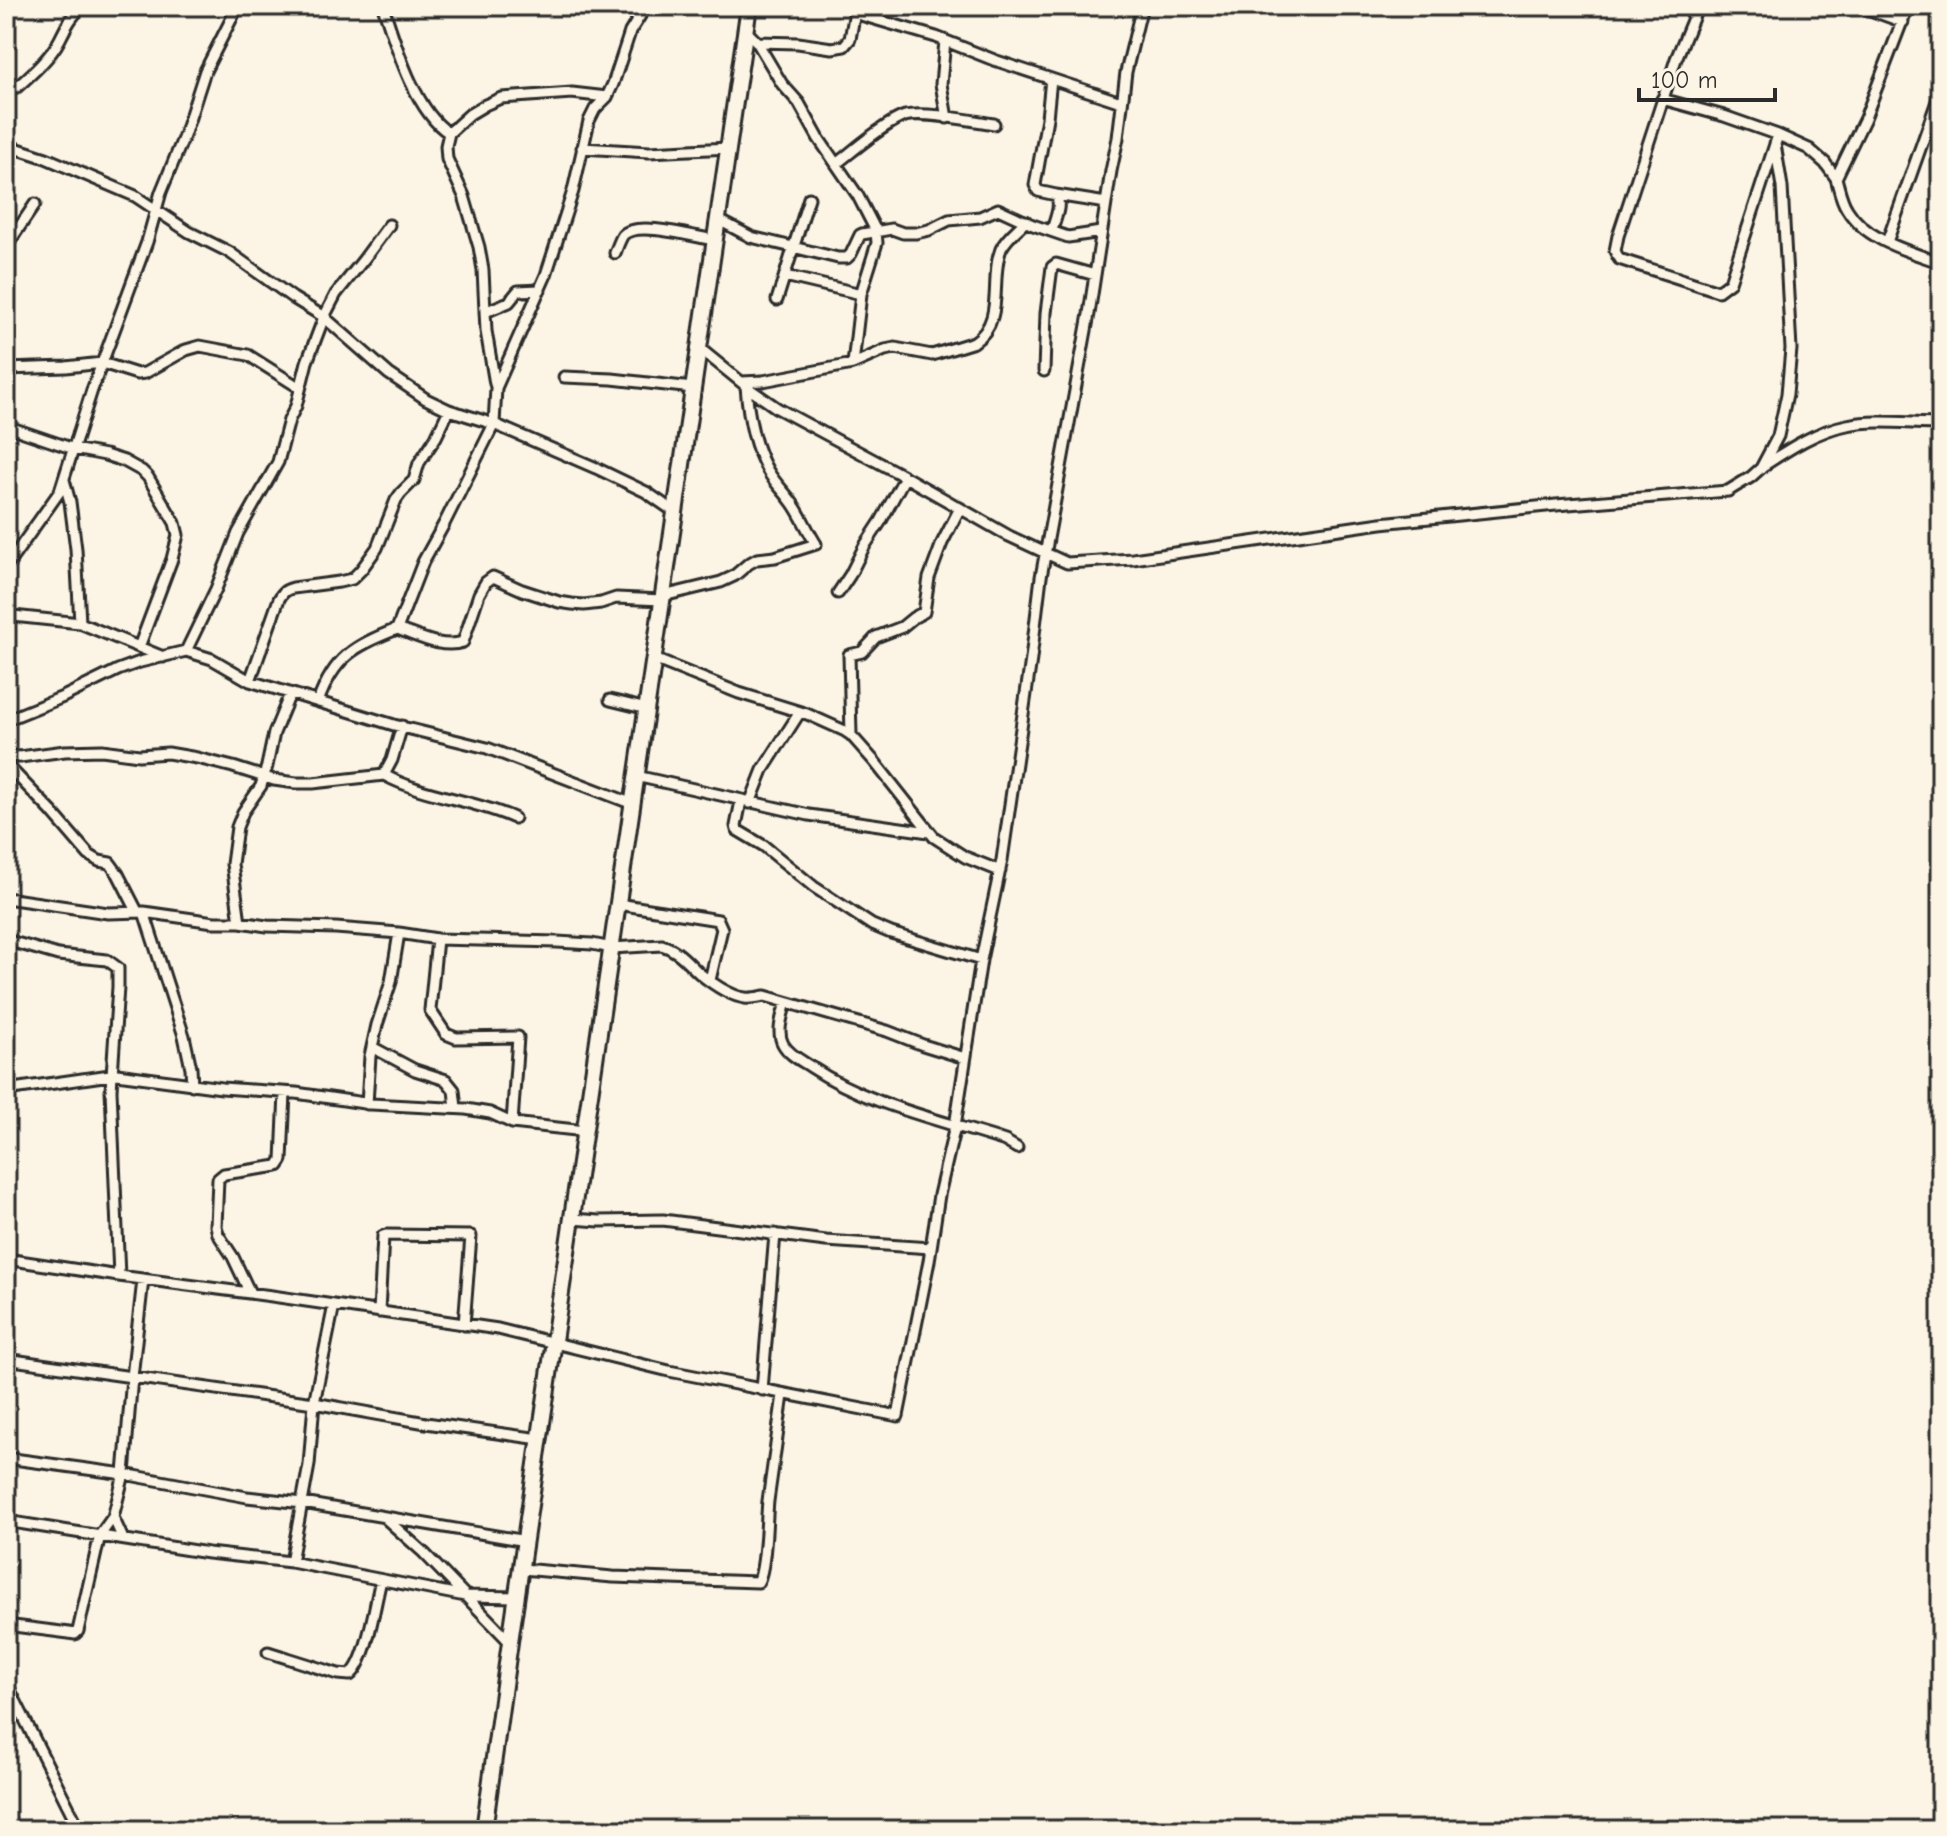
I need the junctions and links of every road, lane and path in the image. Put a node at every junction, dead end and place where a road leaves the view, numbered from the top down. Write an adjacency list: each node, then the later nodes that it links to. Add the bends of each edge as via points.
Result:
1 (82, 6): 16 (street, via 50,54 17,87)
2 (238, 6): 34 (street, via 205,71)
3 (383, 6): 23 (street, via 416,93)
4 (617, 6): 10 (street)
5 (749, 6): 13 (main road)
6 (1142, 6): 20 (street)
7 (1698, 6): 19 (street)
8 (1859, 6): 12 (street)
9 (1908, 6): 12 (street)
10 (647, 9): 18 (street, via 630,32)
11 (855, 10): 13 (street, via 844,46); 14 (street)
12 (1903, 22): 29 (street)
13 (751, 37): 27 (main road); 28 (street)
14 (945, 41): 15 (street); 21 (street, via 941,84)
15 (1051, 79): 20 (street); 30 (street, via 1035,185 1038,191)
16 (6, 88)
17 (1941, 90): 42 (street)
18 (607, 97): 23 (street, via 572,93 501,98 470,114); 26 (street, via 589,121)
19 (1662, 99): 24 (street, via 1724,116); 24 (street, via 1618,236 1619,259 1718,291 1725,288)
20 (1121, 102): 32 (street)
21 (947, 118): 22 (street); 28 (street, via 900,118)
22 (994, 124)
23 (449, 133): 52 (street, via 447,159 479,247)
24 (1776, 139): 29 (street, via 1809,149); 69 (street, via 1791,349 1781,425)
25 (6, 145): 34 (street)
26 (582, 148): 27 (street); 49 (street)
27 (729, 148): 35 (main road)
28 (836, 164): 39 (street)
29 (1836, 178): 42 (street, via 1847,209)
30 (1056, 195): 32 (street); 38 (street, via 1059,204)
31 (809, 198): 44 (street)
32 (1106, 203): 40 (street)
33 (35, 204): 43 (street)
34 (156, 209): 53 (street); 55 (street)
35 (717, 219): 41 (main road); 44 (street, via 751,237)
36 (1026, 221): 38 (street); 39 (street, via 998,209 916,233); 56 (street, via 1001,250 994,313 979,338 932,355 885,350)
37 (389, 225): 53 (street)
38 (1052, 230): 40 (street, via 1068,237)
39 (876, 231): 44 (street, via 860,235 847,258); 50 (street, via 876,250)
40 (1101, 232): 47 (street)
41 (714, 240): 45 (street, via 654,228 632,230 623,235); 54 (main road)
42 (1887, 242): 46 (street)
43 (6, 247)
44 (794, 247): 48 (street)
45 (615, 253)
46 (1941, 263)
47 (1095, 275): 58 (street, via 1052,267); 74 (street)
48 (785, 276): 50 (street); 51 (street)
49 (540, 290): 52 (street, via 518,291 509,302); 62 (street)
50 (861, 294): 56 (street)
51 (777, 300)
52 (485, 312): 62 (street)
53 (324, 317): 61 (street); 64 (street, via 389,374)
54 (698, 347): 60 (street); 63 (main road)
55 (102, 363): 57 (street); 61 (street, via 145,373 200,346 248,355); 68 (street)
56 (853, 364): 60 (street)
57 (6, 369)
58 (1044, 371)
59 (564, 377): 63 (street)
60 (744, 384): 70 (street, via 777,408); 77 (street, via 767,470 816,544 757,559 721,582)
61 (300, 388): 82 (street, via 278,462 238,533)
62 (496, 388): 65 (street)
63 (693, 388): 73 (main road)
64 (449, 410): 65 (street); 85 (street, via 361,570 352,579 282,594)
65 (494, 424): 73 (street, via 646,492); 80 (street, via 423,562)
66 (1941, 424): 69 (street, via 1847,425 1807,439)
67 (6, 426): 68 (street)
68 (74, 449): 71 (street); 81 (street, via 142,471 175,523 172,559)
69 (1761, 468): 74 (street, via 1723,491 1381,523 1133,559 1076,564)
70 (905, 477): 72 (street); 76 (street)
71 (64, 480): 75 (street); 79 (street, via 76,549)
72 (960, 508): 74 (street); 93 (street, via 929,578 924,612 849,655)
73 (675, 512): 77 (main road)
74 (1045, 554): 103 (street)
75 (6, 567)
76 (838, 593)
77 (663, 598): 80 (street, via 572,604 493,577 479,594 463,642 452,646); 84 (main road)
78 (6, 614): 79 (street)
79 (80, 623): 81 (street)
80 (397, 629): 88 (street, via 343,658)
81 (139, 647): 83 (street)
82 (186, 651): 83 (street); 85 (street)
83 (163, 657): 91 (street, via 118,670)
84 (654, 659): 89 (main road); 90 (street)
85 (250, 681): 86 (street)
86 (290, 694): 88 (street); 97 (street)
87 (610, 700): 89 (street)
88 (318, 702): 92 (street)
89 (647, 709): 98 (main road)
90 (800, 712): 93 (street); 99 (street)
91 (6, 720)
92 (402, 726): 96 (street); 100 (street, via 487,748)
93 (851, 735): 102 (street)
94 (6, 755): 97 (street, via 168,753)
95 (6, 764): 106 (street, via 89,855 110,863)
96 (384, 775): 97 (street, via 313,783); 101 (street)
97 (264, 776): 107 (street, via 237,827 232,864)
98 (636, 776): 99 (street); 100 (main road)
99 (745, 802): 102 (street); 112 (street, via 736,829 851,913 891,933)
100 (633, 804): 105 (main road)
101 (514, 818)
102 (929, 832): 103 (street, via 965,857)
103 (1000, 871): 112 (street)
104 (6, 898): 106 (street, via 108,913)
105 (618, 904): 111 (main road); 113 (street, via 718,920 722,929)
106 (141, 911): 107 (street); 118 (street, via 184,1036)
107 (240, 922): 108 (street)
108 (399, 933): 109 (street); 115 (street)
109 (437, 939): 111 (street); 123 (street, via 430,1010 446,1034 518,1037)
110 (6, 940): 117 (street, via 58,955 107,960 118,968)
111 (612, 948): 113 (street, via 667,946); 125 (main road)
112 (981, 960): 116 (street)
113 (710, 980): 114 (street, via 745,998)
114 (786, 1002): 116 (street); 124 (street, via 781,1039 792,1055 880,1102)
115 (372, 1047): 121 (street); 122 (street, via 446,1080 454,1090)
116 (965, 1058): 124 (street)
117 (112, 1075): 118 (street); 119 (street); 131 (street)
118 (192, 1085): 120 (street)
119 (6, 1090)
120 (285, 1093): 121 (street); 133 (street, via 278,1166 218,1179 218,1234)
121 (367, 1104): 122 (street)
122 (456, 1108): 123 (street)
123 (512, 1123): 125 (street)
124 (955, 1126): 126 (street); 129 (street)
125 (585, 1131): 127 (main road)
126 (1017, 1148)
127 (573, 1219): 128 (street, via 663,1220); 137 (main road)
128 (775, 1234): 129 (street); 140 (street)
129 (931, 1248): 141 (street, via 898,1416)
130 (6, 1259): 131 (street)
131 (119, 1276): 132 (street)
132 (143, 1280): 133 (street); 139 (street)
133 (250, 1293): 134 (street)
134 (334, 1305): 135 (street); 142 (street)
135 (379, 1312): 136 (street); 136 (street, via 383,1236 471,1236)
136 (464, 1325): 137 (street)
137 (554, 1342): 140 (street); 143 (main road)
138 (6, 1359): 139 (street)
139 (132, 1377): 142 (street); 145 (street)
140 (762, 1390): 141 (street)
141 (783, 1395): 154 (street, via 759,1582)
142 (314, 1403): 143 (street); 146 (street)
143 (540, 1439): 152 (main road)
144 (6, 1458): 145 (street)
145 (124, 1474): 146 (street); 147 (street)
146 (303, 1503): 148 (street); 153 (street)
147 (113, 1517): 150 (street); 151 (street)
148 (385, 1517): 152 (street); 156 (street)
149 (6, 1521): 150 (street)
150 (100, 1535): 151 (street); 158 (street, via 75,1634)
151 (123, 1539): 153 (street)
152 (526, 1541): 154 (main road)
153 (291, 1562): 155 (street)
154 (522, 1569): 157 (main road)
155 (381, 1580): 156 (street); 160 (street, via 363,1656 350,1675)
156 (465, 1596): 157 (street); 159 (street)
157 (518, 1597): 159 (main road)
158 (6, 1625)
159 (510, 1642): 163 (main road)
160 (268, 1652)
161 (6, 1682): 162 (street)
162 (80, 1830)
163 (484, 1830)

